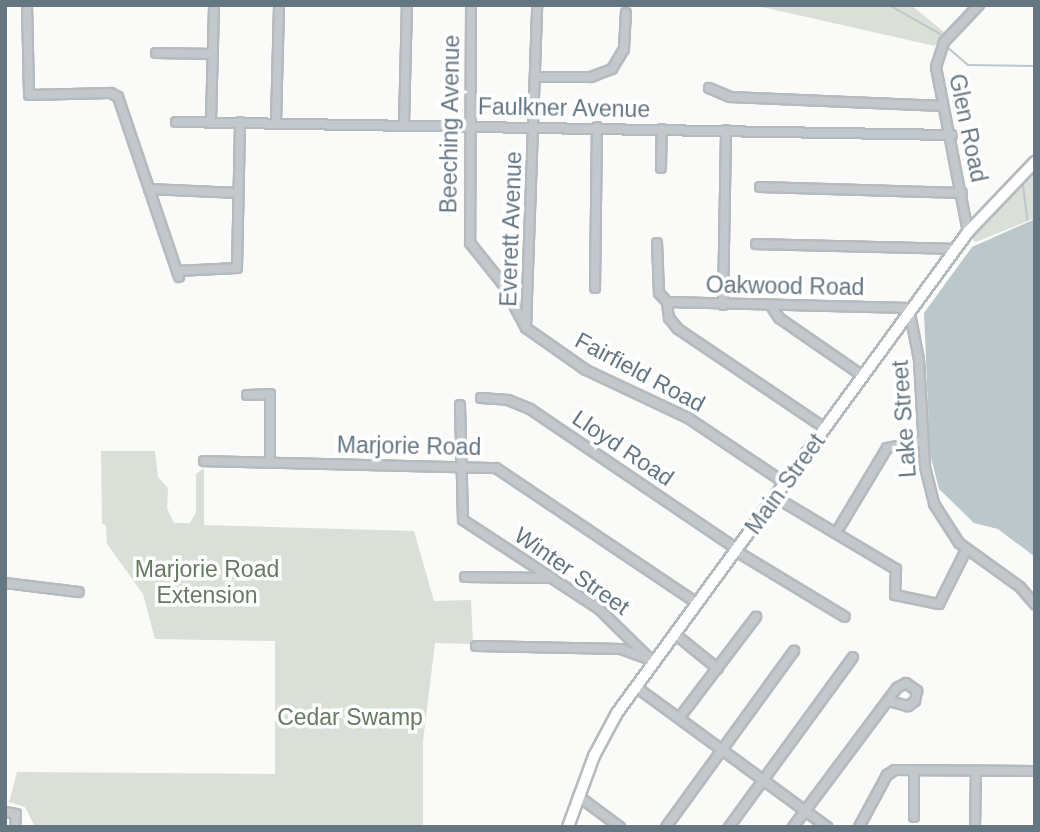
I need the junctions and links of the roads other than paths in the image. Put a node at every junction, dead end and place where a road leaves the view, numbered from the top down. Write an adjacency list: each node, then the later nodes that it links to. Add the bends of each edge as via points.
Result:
1 (27, 5): 28 (street, via 29,94 111,93 118,97)
2 (214, 5): 10 (street)
3 (279, 5): 17 (street)
4 (407, 5): 18 (street)
5 (471, 5): 19 (street, Beeching Avenue)
6 (537, 5): 11 (street, Everett Avenue)
7 (979, 5): 13 (street, Glen Road, via 950,33 938,54 936,81)
8 (626, 13): 11 (street, via 624,49 612,69 591,77)
9 (156, 53): 10 (street)
10 (213, 54): 15 (street)
11 (535, 77): 20 (street, Everett Avenue)
12 (709, 88): 13 (street, via 730,97)
13 (943, 106): 24 (street, Glen Road)
14 (176, 121): 15 (street, Faulkner Avenue)
15 (211, 121): 16 (street, Faulkner Avenue)
16 (240, 122): 17 (street, Faulkner Avenue); 30 (street)
17 (276, 122): 18 (street, Faulkner Avenue)
18 (404, 125): 19 (street, Faulkner Avenue)
19 (469, 125): 20 (street, Faulkner Avenue); 32 (street, Beeching Avenue)
20 (534, 126): 21 (street, Faulkner Avenue); 41 (street, Everett Avenue)
21 (597, 127): 22 (street, Faulkner Avenue); 36 (street)
22 (662, 129): 23 (street, Faulkner Avenue); 26 (street)
23 (726, 130): 24 (street, Faulkner Avenue); 38 (street)
24 (952, 135): 29 (street, Glen Road)
25 (1035, 162): 31 (main road, Main Street)
26 (661, 168)
27 (760, 187): 29 (street)
28 (149, 189): 30 (street); 30 (street, via 178,274 236,269)
29 (962, 192): 31 (street, Glen Road)
30 (238, 193)
31 (968, 232): 35 (main road, Main Street)
32 (470, 243): 41 (street, Fairfield Road, via 502,283)
33 (657, 243): 37 (street)
34 (756, 244): 35 (street)
35 (956, 249): 40 (main road, Main Street)
36 (595, 288)
37 (664, 299): 38 (street, Oakwood Road); 46 (street, via 669,318 678,328)
38 (723, 304): 39 (street, Oakwood Road)
39 (771, 306): 40 (street, Oakwood Road, via 901,306); 42 (street, via 779,318)
40 (911, 311): 42 (main road, Main Street); 47 (street, Lake Street, via 919,360)
41 (526, 328): 51 (street, Fairfield Road, via 586,370 688,418)
42 (863, 376): 46 (main road, Main Street)
43 (247, 395): 49 (street, via 270,394)
44 (481, 398): 54 (street, Lloyd Road, via 508,400 530,409)
45 (460, 405): 50 (street)
46 (825, 428): 51 (main road, Main Street)
47 (922, 441): 53 (street, via 887,448); 55 (street, Lake Street, via 934,504)
48 (204, 461): 49 (street, Marjorie Road)
49 (270, 463): 50 (street, Marjorie Road)
50 (460, 468): 57 (street, Winter Street, via 462,518); 60 (street, Marjorie Road, via 490,466 508,473)
51 (785, 483): 52 (main road, Main Street)
52 (775, 497): 53 (street); 54 (main road, Main Street)
53 (836, 533): 55 (street, via 897,569 895,595 939,604)
54 (736, 550): 60 (main road, Main Street); 63 (street, Lloyd Road)
55 (966, 550): 61 (street, Lake Street, via 1020,587)
56 (465, 577): 57 (street)
57 (552, 578): 68 (street, Winter Street, via 608,616)
58 (5, 583): 59 (street)
59 (78, 593)
60 (697, 603): 64 (main road, Main Street)
61 (1035, 604)
62 (755, 617): 69 (street)
63 (845, 617)
64 (675, 634): 68 (main road, Main Street); 69 (street)
65 (476, 646): 68 (street, via 621,649)
66 (794, 651): 73 (street)
67 (853, 657): 77 (street)
68 (654, 663): 70 (main road, Main Street)
69 (718, 669): 72 (street)
70 (636, 687): 72 (street); 78 (main road, Main Street, via 603,736)
71 (888, 701): 79 (street)
72 (680, 717): 73 (street)
73 (723, 750): 77 (street); 85 (street)
74 (914, 770): 75 (street); 81 (street); 89 (street, via 895,769 887,775)
75 (976, 771): 76 (street); 90 (street)
76 (1035, 771)
77 (764, 780): 79 (street); 86 (street)
78 (578, 796): 83 (main road, Main Street); 84 (street)
79 (806, 811): 87 (street); 88 (street)
80 (5, 812): 82 (street, via 16,814)
81 (914, 817)
82 (15, 827)
83 (568, 827)
84 (620, 827)
85 (666, 827)
86 (729, 827)
87 (793, 827)
88 (827, 827)
89 (859, 827)
90 (975, 827)

